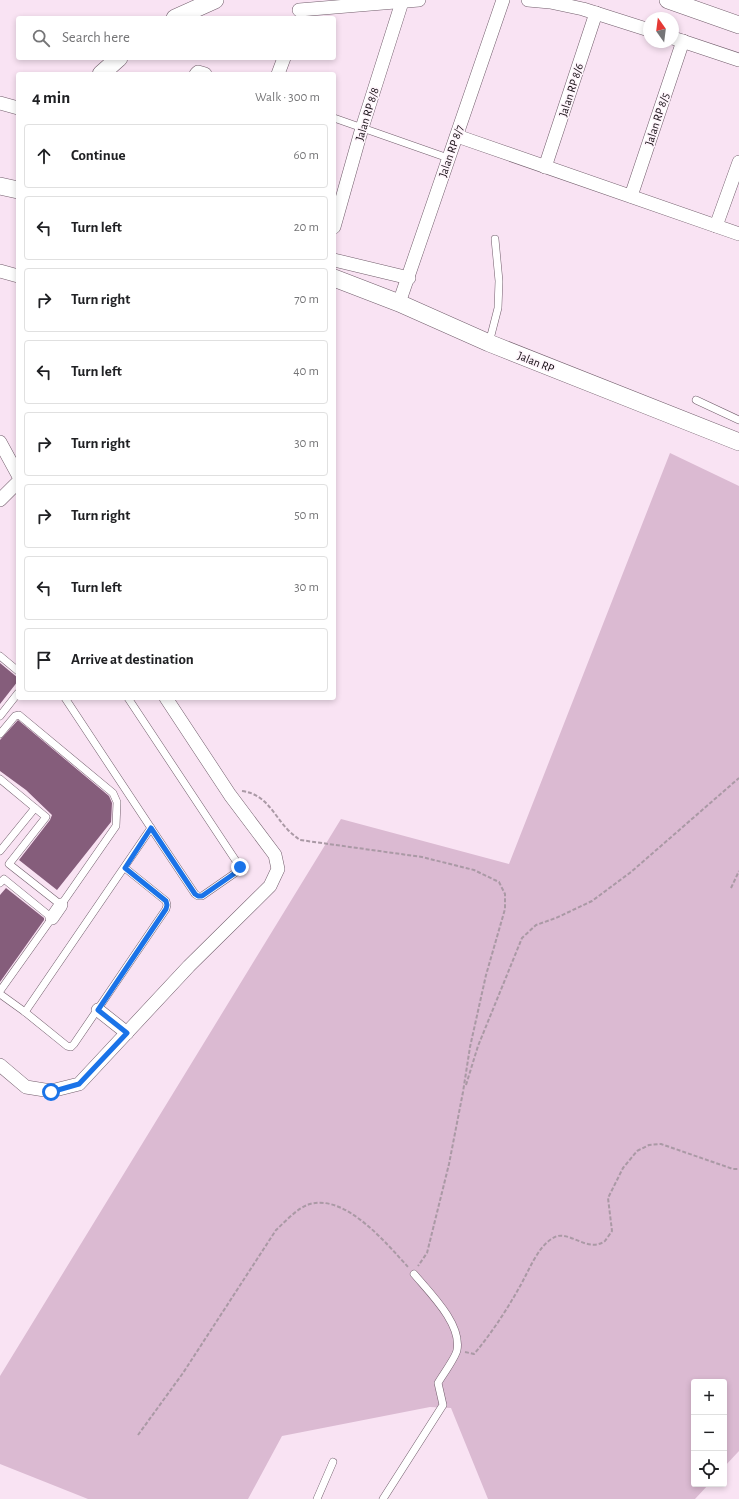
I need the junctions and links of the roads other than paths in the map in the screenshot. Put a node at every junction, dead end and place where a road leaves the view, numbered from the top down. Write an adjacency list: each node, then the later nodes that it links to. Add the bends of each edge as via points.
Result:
1 (213, 0): 9 (street)
2 (419, 0): 6 (street)
3 (503, 0): 23 (street, Jalan RP 8/7)
4 (528, 0): 8 (street, via 550,2)
5 (668, 0): 10 (street)
6 (402, 2): 7 (street); 22 (street, Jalan RP 8/8)
7 (300, 10)
8 (596, 13): 11 (street); 26 (street, Jalan RP 8/6)
9 (179, 16)
10 (739, 25)
11 (643, 28)
12 (679, 39): 16 (street)
13 (675, 48): 29 (street, Jalan RP 8/5)
14 (117, 60): 17 (street)
15 (283, 60): 18 (street)
16 (739, 60)
17 (103, 72)
18 (279, 72)
19 (0, 103): 20 (street)
20 (16, 107)
21 (336, 119): 22 (lane)
22 (362, 128): 24 (lane); 30 (street, Jalan RP 8/8)
23 (456, 136): 24 (street, Jalan RP 8/7); 26 (street)
24 (448, 158): 37 (street, Jalan RP 8/7)
25 (739, 162): 31 (street)
26 (545, 167): 29 (street)
27 (0, 186): 28 (street)
28 (16, 190)
29 (631, 196): 31 (street)
30 (336, 220)
31 (716, 226): 32 (street)
32 (739, 234)
33 (495, 239): 40 (lane, via 499,281 498,308)
34 (336, 260): 37 (street)
35 (0, 271): 36 (street)
36 (16, 275)
37 (408, 278): 39 (street, Jalan RP 8/7)
38 (336, 279): 39 (street, Jalan RP)
39 (399, 303): 40 (street, Jalan RP)
40 (489, 343): 44 (street, Jalan RP)
41 (696, 400): 42 (lane)
42 (739, 420)
43 (0, 442): 45 (street)
44 (739, 442)
45 (16, 471)
46 (16, 484): 47 (street)
47 (0, 500)
48 (0, 656): 49 (lane)
49 (16, 669)
50 (16, 696): 54 (lane)
51 (66, 700): 58 (lane)
52 (129, 700): 58 (lane, via 240,867 202,896 198,896)
53 (167, 700): 68 (street, via 230,795 275,855 278,869 270,886 189,966)
54 (0, 716)
55 (0, 734): 62 (lane, via 15,716 19,715 113,793 117,802 116,826)
56 (0, 780): 57 (lane)
57 (35, 808): 59 (lane); 62 (lane, via 46,817 9,864)
58 (151, 828): 60 (lane)
59 (0, 851)
60 (125, 868): 66 (lane, via 166,901 167,905); 67 (lane)
61 (0, 884): 63 (lane, via 4,879)
62 (61, 905): 63 (street)
63 (52, 918): 64 (lane)
64 (0, 991)
65 (0, 994): 67 (lane)
66 (98, 1010): 67 (lane, via 71,1047); 68 (street)
67 (25, 1012)
68 (127, 1033): 69 (street, via 79,1084 51,1092 26,1086)
69 (0, 1065)
70 (414, 1274): 73 (lane, via 445,1311 456,1331 457,1351 438,1383 443,1405)
71 (333, 1462): 72 (lane)
72 (317, 1499)
73 (383, 1499)

